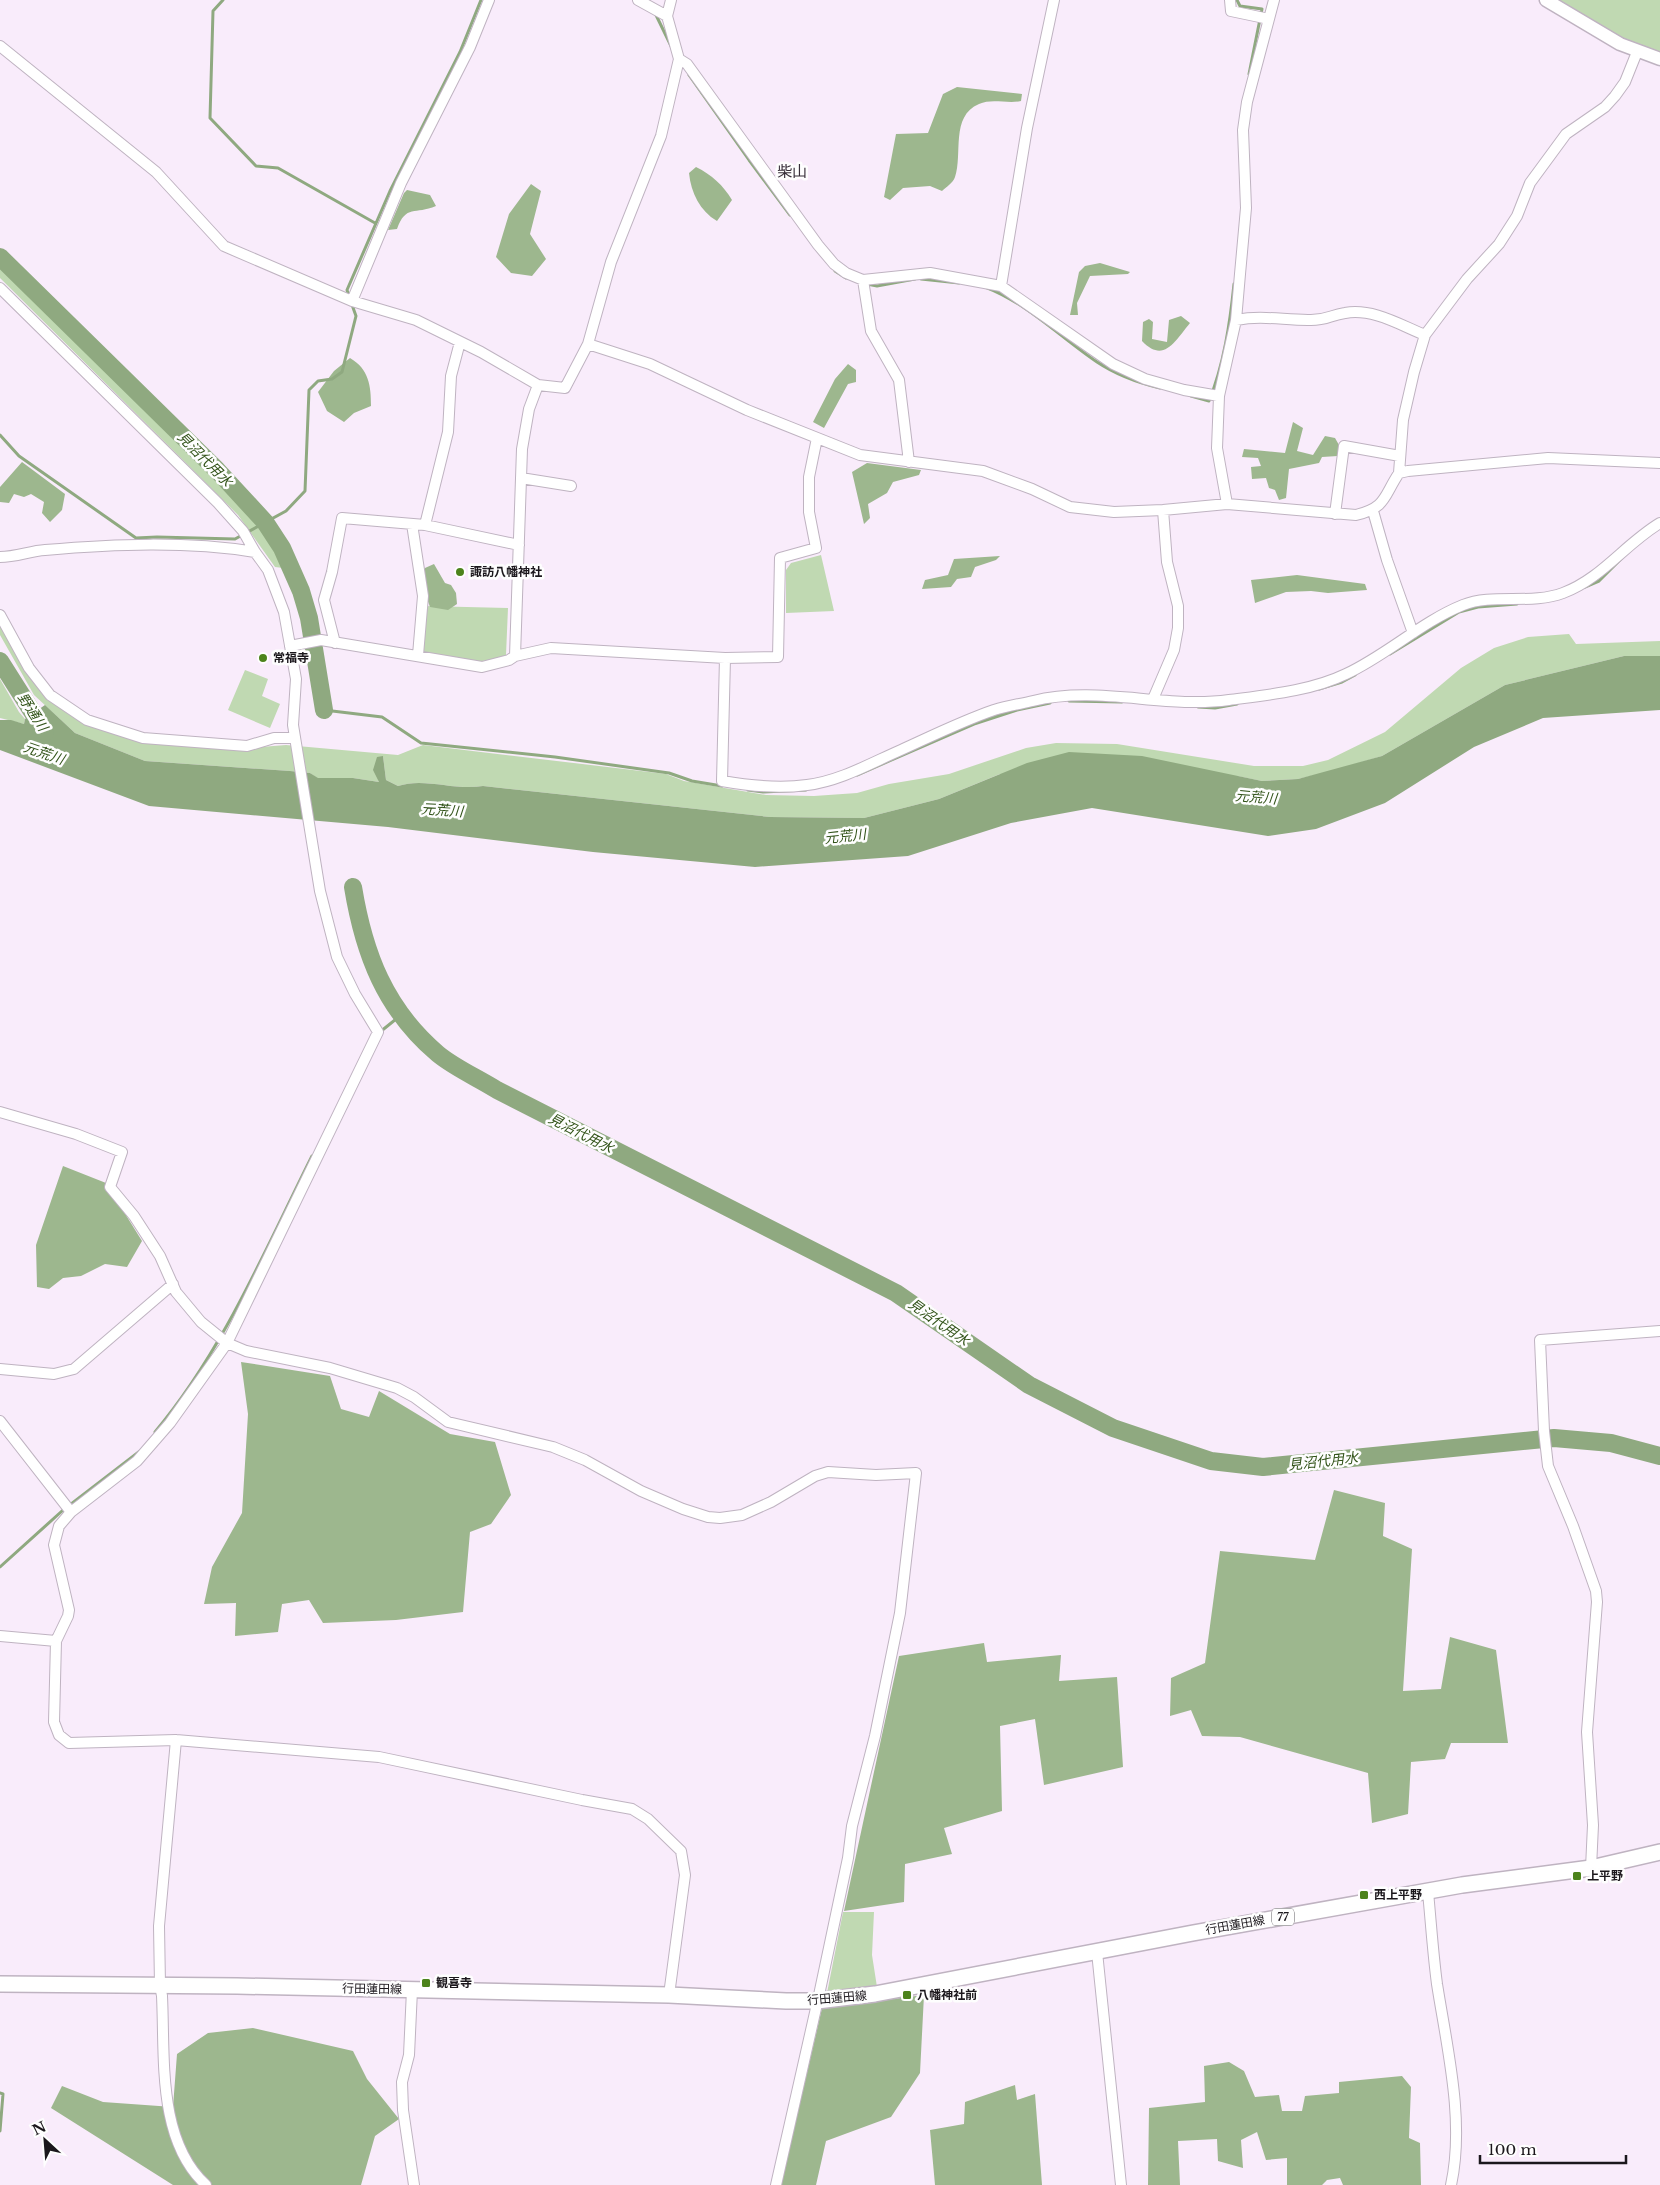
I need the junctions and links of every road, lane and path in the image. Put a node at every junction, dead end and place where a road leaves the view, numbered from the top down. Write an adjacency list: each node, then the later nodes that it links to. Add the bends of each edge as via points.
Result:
1 (489, 0): 17 (street, via 470,47 401,183)
2 (638, 0): 8 (street)
3 (670, 0): 8 (street)
4 (1054, 0): 15 (street, via 1027,128)
5 (1230, 0): 9 (street, via 1231,11)
6 (1274, 0): 9 (street)
7 (1546, 0): 11 (street)
8 (667, 16): 12 (street)
9 (1269, 19): 18 (street, via 1243,130 1246,208)
10 (0, 46): 17 (street, via 156,172 224,246)
11 (1638, 52): 13 (street); 19 (street, via 1615,96 1605,107 1566,134 1530,183 1517,216 1499,244 1467,279)
12 (679, 59): 14 (street, via 687,64 834,264); 21 (street, via 662,136 612,262)
13 (1660, 59)
14 (864, 280): 15 (street, via 930,273); 26 (street, via 871,331 899,380)
15 (1001, 286): 23 (street, via 1113,364 1184,390)
16 (0, 288): 39 (street, via 218,503 243,531)
17 (352, 301): 20 (street, via 416,320)
18 (1236, 320): 19 (street, via 1254,316 1326,320 1359,311); 23 (street)
19 (1425, 335): 25 (street, via 1403,420)
20 (460, 342): 22 (street); 37 (street, via 451,376 448,432)
21 (588, 344): 22 (street, via 564,388); 24 (street, via 650,364 747,410)
22 (538, 385): 29 (street, via 529,409)
23 (1219, 396): 31 (street, via 1217,448)
24 (817, 438): 26 (street, via 860,456); 47 (street, via 809,477 809,512 816,548 780,558 778,657)
25 (1400, 456): 28 (street); 34 (street, via 1344,446)
26 (909, 462): 32 (street, via 983,472 1070,506 1114,512)
27 (1660, 462): 28 (street, via 1548,458)
28 (1399, 473): 33 (street, via 1383,502)
29 (521, 478): 30 (street); 38 (street)
30 (571, 486)
31 (1227, 504): 32 (street); 34 (street)
32 (1163, 510): 48 (street, via 1167,562 1178,606 1178,628 1174,650)
33 (1373, 511): 34 (street, via 1356,515); 42 (street, via 1386,560)
34 (1335, 514)
35 (1660, 523): 42 (street, via 1594,577 1563,593 1543,598 1465,604)
36 (412, 524): 37 (street); 43 (street, via 342,518 324,600); 45 (street, via 423,596)
37 (426, 525): 38 (street)
38 (519, 545): 46 (street)
39 (255, 552): 40 (street, via 220,546 153,545 42,550); 44 (street, via 277,589)
40 (0, 557)
41 (0, 615): 49 (street, via 28,668 50,695 87,720 143,738 247,746 274,738)
42 (1413, 633): 48 (street, via 1347,674 1324,683 1209,703)
43 (335, 643): 44 (street, via 322,640); 45 (street)
44 (290, 646): 49 (street, via 296,679)
45 (418, 655): 46 (street, via 482,667)
46 (515, 656): 47 (street, via 551,648)
47 (725, 658): 48 (street, via 722,781 754,786 810,785 847,774 994,710 1037,700 1072,695)
48 (1153, 699)
49 (295, 742): 53 (street, via 318,884 337,957 378,1032)
50 (0, 1112): 51 (street, via 76,1134 122,1152 110,1187 160,1256)
51 (173, 1284): 53 (street, via 201,1322); 54 (street, via 74,1369 54,1374)
52 (1660, 1331): 61 (street, via 1540,1340 1548,1466 1596,1591 1587,1732 1593,1825)
53 (227, 1343): 56 (street, via 170,1424 137,1461); 68 (street, via 246,1351 330,1368 397,1388 448,1422 553,1446 641,1491 708,1517 742,1515 828,1472 916,1473 900,1613 875,1736 852,1826)
54 (0, 1369)
55 (0, 1421): 56 (street)
56 (71, 1512): 58 (street, via 59,1526 54,1545 69,1603 68,1616)
57 (0, 1636): 58 (street)
58 (56, 1641): 59 (street, via 54,1722 59,1735 69,1744)
59 (176, 1740): 65 (street, via 159,1926); 67 (street, via 379,1757 632,1809 648,1819 682,1851 685,1875)
60 (1660, 1852): 61 (main road, 行田蓮田線 / 77)
61 (1592, 1868): 62 (main road, 行田蓮田線 / 77)
62 (1428, 1892): 63 (main road, 行田蓮田線 / 77, via 1192,1932); 73 (street, via 1437,1983 1451,2060 1457,2160)
63 (1097, 1952): 68 (main road, 行田蓮田線 / 77, via 875,1994); 72 (street)
64 (0, 1984): 65 (main road, 行田蓮田線 / 77)
65 (160, 1985): 66 (main road, 行田蓮田線 / 77); 69 (street, via 169,2111 174,2135 183,2156)
66 (412, 1990): 67 (main road, 行田蓮田線 / 77); 70 (street, via 409,2054 402,2082)
67 (669, 1995): 68 (main road, 行田蓮田線 / 77)
68 (818, 2001): 71 (street)
69 (206, 2185)
70 (414, 2185)
71 (776, 2185)
72 (1121, 2185)
73 (1452, 2185)

